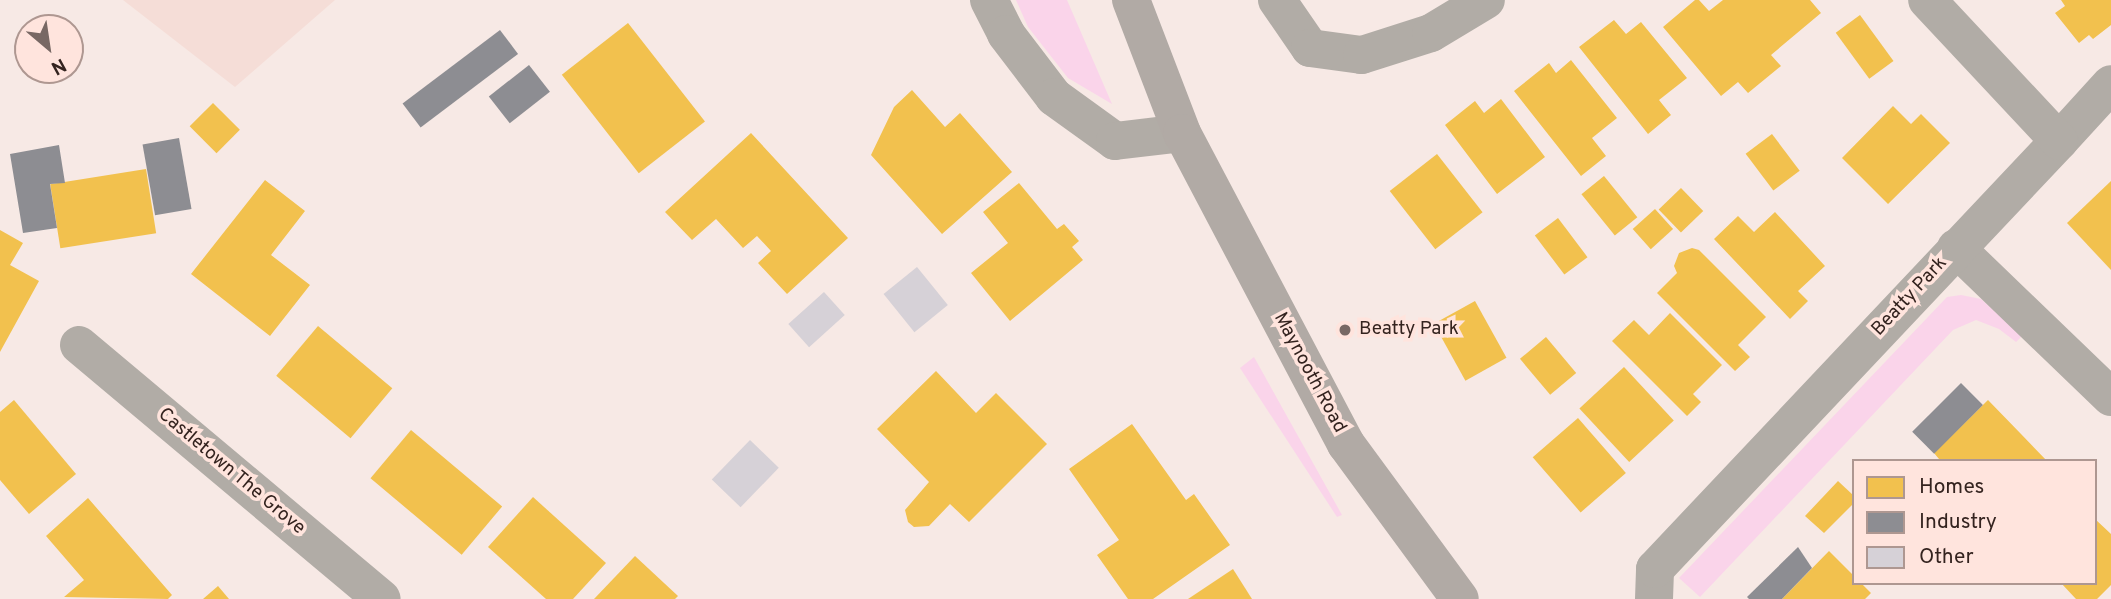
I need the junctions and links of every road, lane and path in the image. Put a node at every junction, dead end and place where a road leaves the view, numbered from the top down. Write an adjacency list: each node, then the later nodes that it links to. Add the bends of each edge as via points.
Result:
1 (989, 0): 7 (street, via 1006,34 1054,97 1115,141)
2 (1131, 0): 7 (main road, Maynooth Road)
3 (1277, 0): 4 (street, via 1310,48 1363,55 1431,33)
4 (1486, 0)
5 (1927, 0): 8 (street)
6 (2111, 84): 8 (street, Beatty Park)
7 (1182, 133): 13 (main road, Maynooth Road, via 1346,444)
8 (2059, 141): 9 (street, Beatty Park)
9 (1956, 248): 11 (street, Beatty Park); 14 (street, Beatty Park, via 1655,569)
10 (79, 345): 12 (street, Castletown The Grove)
11 (2111, 397)
12 (382, 599)
13 (1460, 599)
14 (1654, 599)

